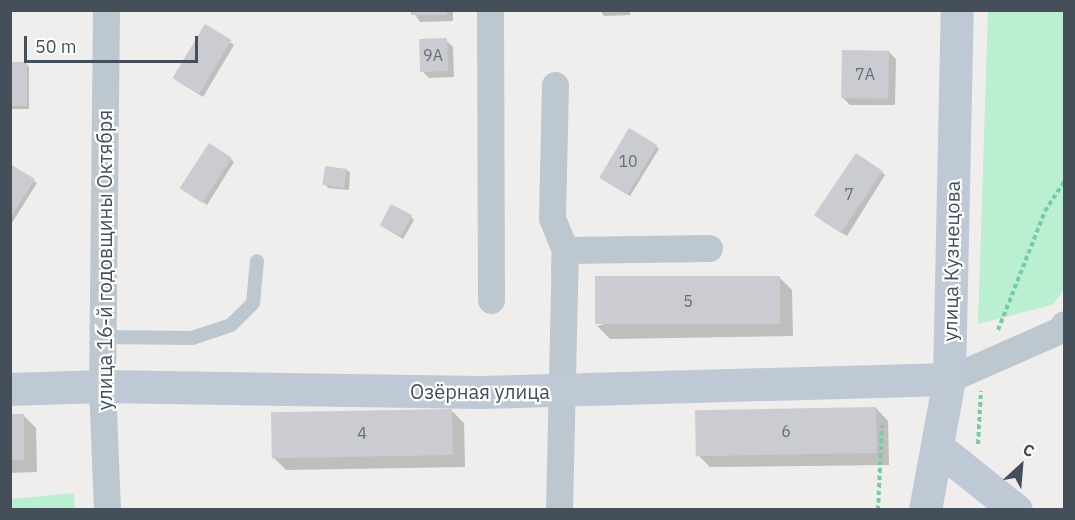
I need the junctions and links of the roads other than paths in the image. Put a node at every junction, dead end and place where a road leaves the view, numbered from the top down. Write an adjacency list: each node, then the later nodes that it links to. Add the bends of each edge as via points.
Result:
1 (106, 10): 10 (street, улица 16-й годовщины Октября)
2 (490, 10): 8 (street)
3 (957, 10): 11 (street, улица Кузнецова)
4 (555, 85): 6 (street, via 552,218)
5 (709, 248): 6 (street)
6 (565, 250): 14 (street)
7 (257, 261): 10 (lane, via 253,303 231,326 192,338)
8 (491, 300)
9 (1065, 324): 11 (street, via 1060,330)
10 (102, 337): 12 (street, улица 16-й годовщины Октября)
11 (949, 379): 14 (street, Озёрная улица); 15 (street, улица Кузнецова)
12 (102, 386): 13 (street, Озёрная улица); 14 (street, Озёрная улица, via 480,393); 16 (street, улица 16-й годовщины Октября)
13 (10, 389)
14 (562, 390): 17 (lane)
15 (937, 447): 18 (street, улица Кузнецова); 19 (street)
16 (107, 510)
17 (559, 510)
18 (925, 510)
19 (1016, 510)

